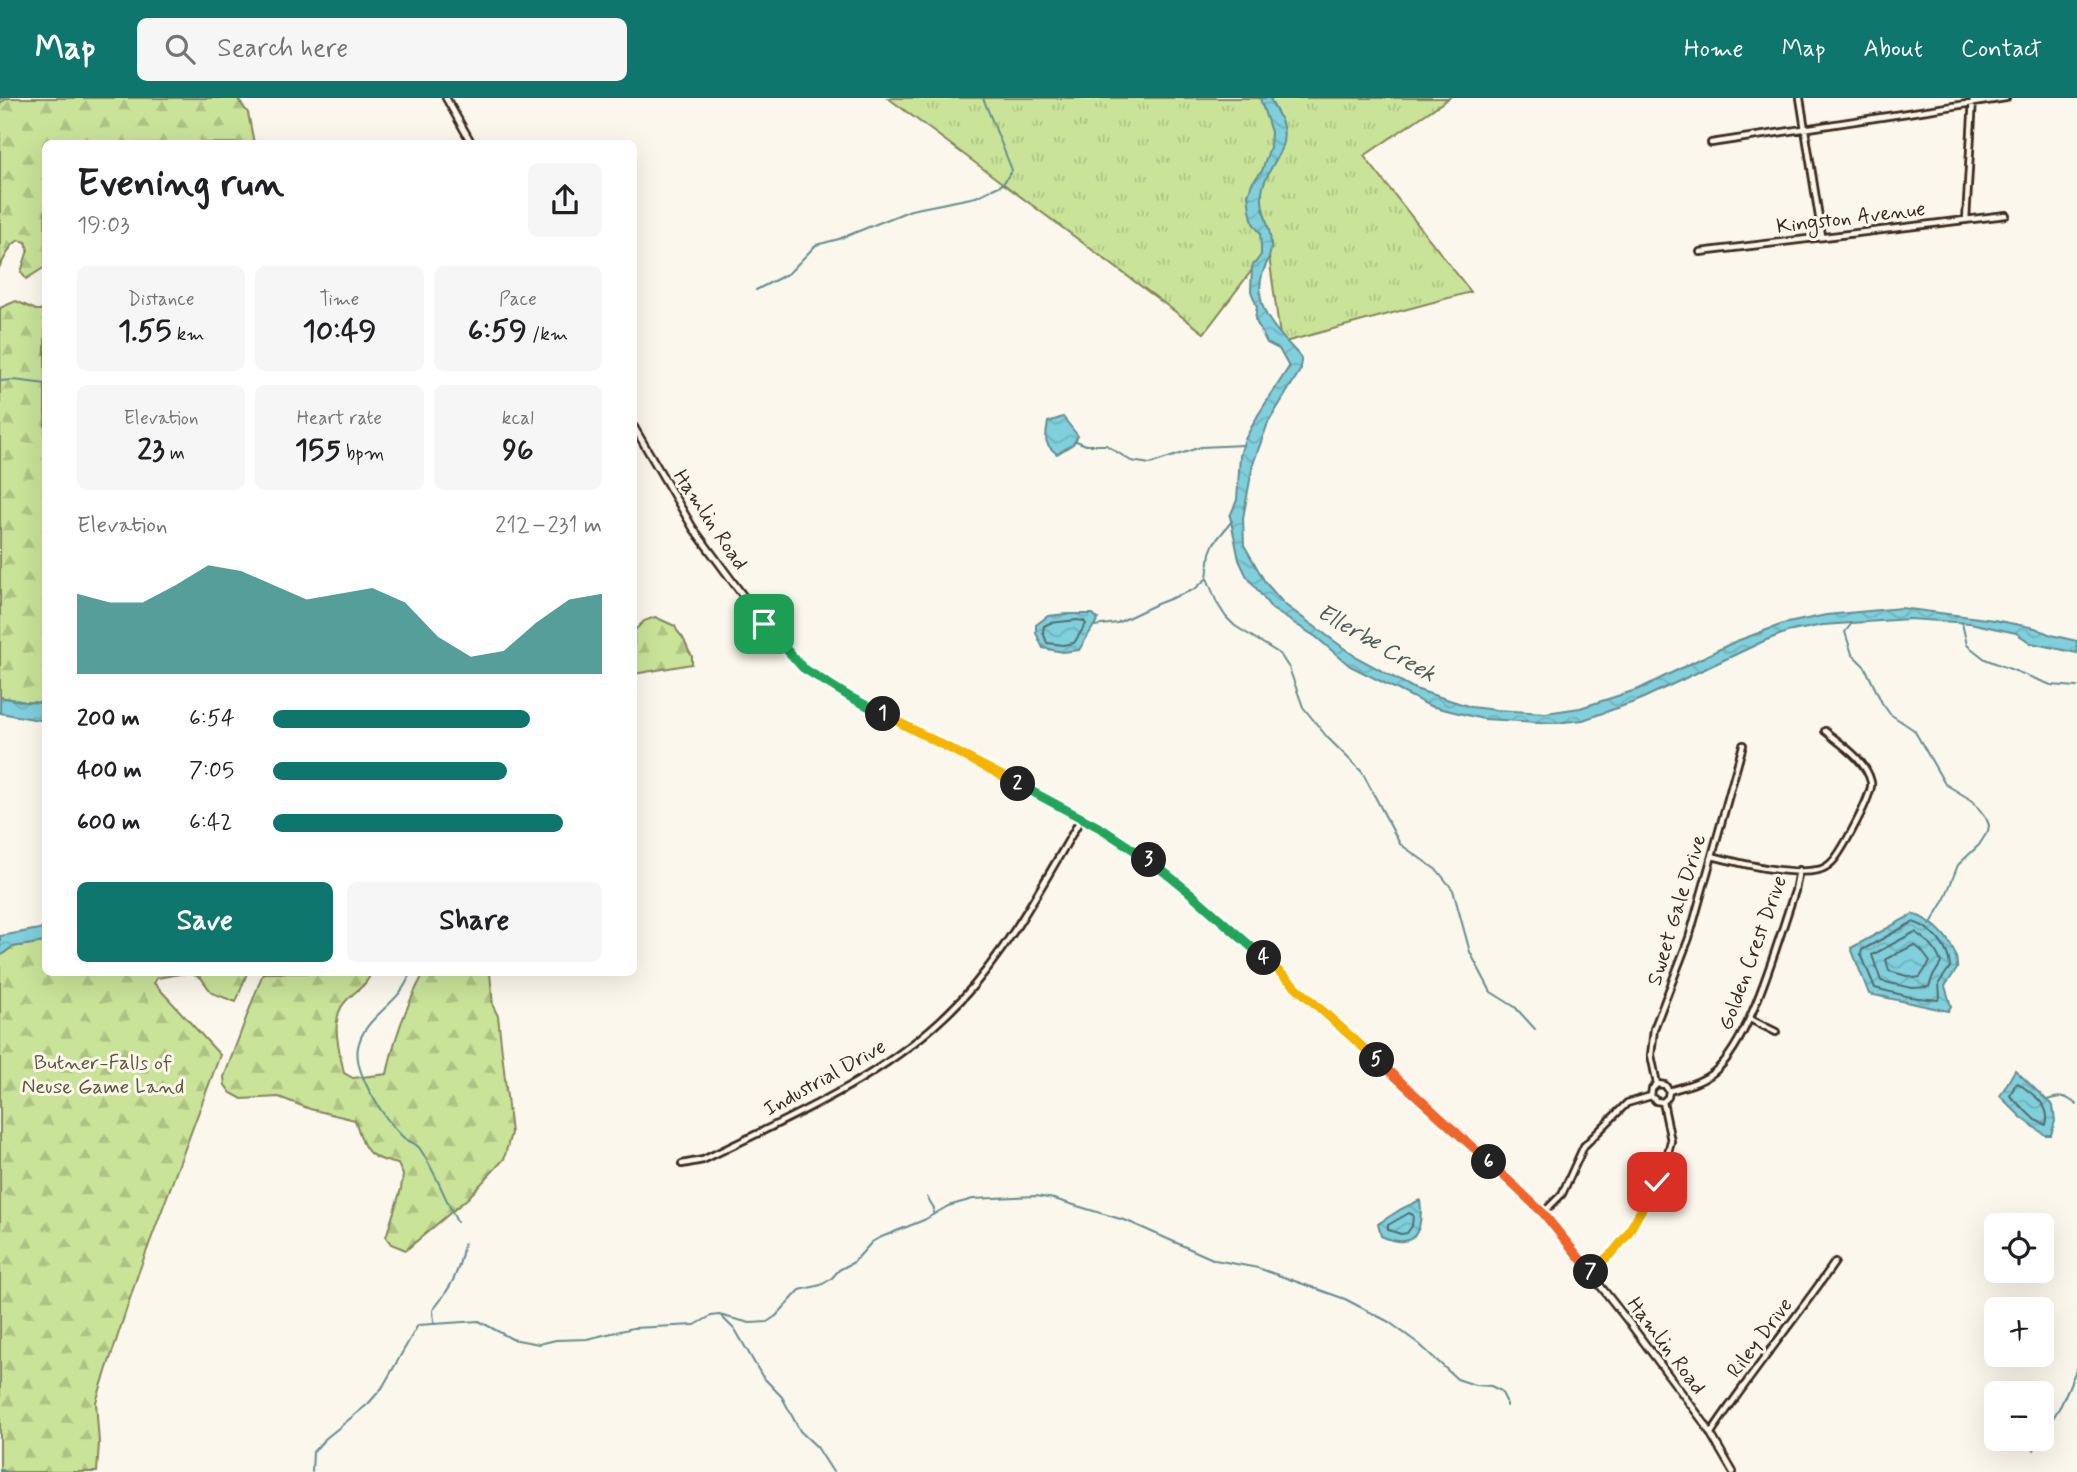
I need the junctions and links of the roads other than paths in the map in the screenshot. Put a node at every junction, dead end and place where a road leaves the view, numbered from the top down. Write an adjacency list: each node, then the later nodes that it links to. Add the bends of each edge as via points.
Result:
1 (446, 98): 6 (street)
2 (1800, 98): 5 (street)
3 (2006, 98): 4 (street)
4 (1973, 100): 5 (street); 9 (street)
5 (1805, 129): 7 (street); 10 (street)
6 (470, 140)
7 (1711, 144)
8 (2006, 215): 9 (street, Kingston Avenue)
9 (1966, 220): 10 (street, Kingston Avenue)
10 (1822, 236): 11 (street, Kingston Avenue)
11 (1700, 252)
12 (637, 432): 15 (street, Hamlin Road, via 693,528 803,668)
13 (1825, 731): 17 (street, via 1860,762 1872,790 1834,861 1822,869)
14 (1743, 745): 16 (street, Sweet Gale Drive)
15 (1082, 817): 24 (street, Industrial Drive, via 1010,938 947,1013 860,1082 703,1160); 25 (street, Hamlin Road, via 1182,886)
16 (1712, 856): 17 (street); 20 (street, Sweet Gale Drive, via 1689,938 1654,1029 1651,1055)
17 (1800, 870): 18 (street, Golden Crest Drive)
18 (1750, 1019): 19 (street); 21 (street, Golden Crest Drive, via 1721,1066 1699,1082)
19 (1776, 1032)
20 (1657, 1084): 21 (street); 22 (street)
21 (1669, 1091): 23 (street)
22 (1651, 1096): 23 (street); 25 (street, via 1627,1103 1584,1146 1562,1194)
23 (1663, 1102): 27 (street, via 1671,1140 1664,1169 1627,1235)
24 (682, 1164)
25 (1543, 1213): 27 (street, Hamlin Road)
26 (1835, 1262): 28 (street, Riley Drive)
27 (1591, 1272): 28 (street, Hamlin Road)
28 (1711, 1433): 29 (street, Hamlin Road)
29 (1733, 1472)

